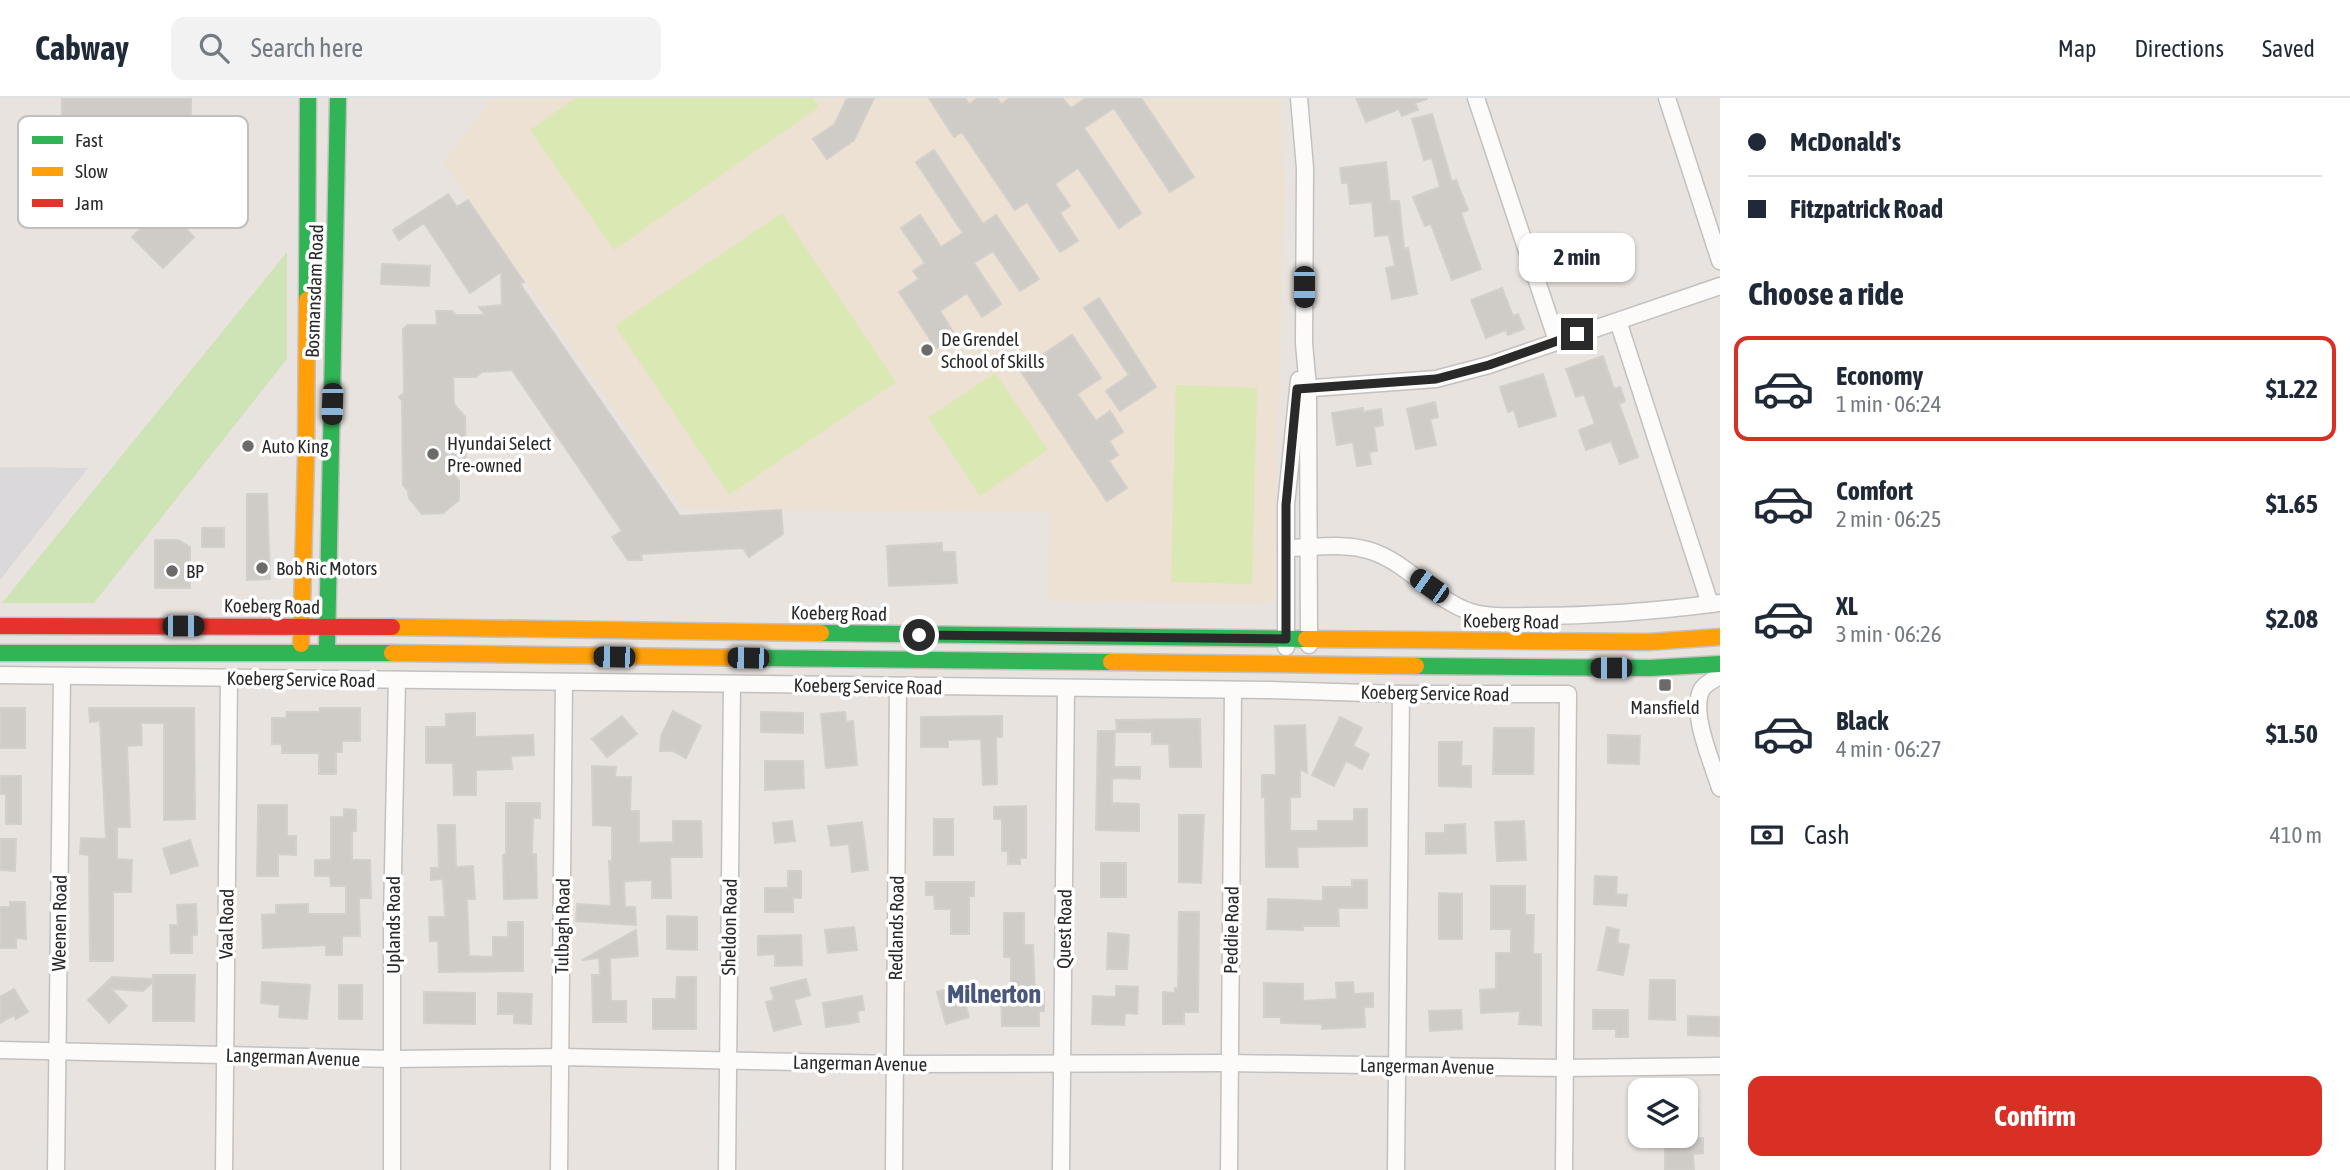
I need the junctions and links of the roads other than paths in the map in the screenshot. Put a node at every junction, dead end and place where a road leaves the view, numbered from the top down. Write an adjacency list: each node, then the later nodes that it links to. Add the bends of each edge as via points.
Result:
1 (308, 98): 15 (main road, Bosmansdam Road)
2 (338, 98): 16 (main road, Bosmansdam Road)
3 (1299, 98): 10 (street, via 1305,168)
4 (1476, 98): 9 (street)
5 (1667, 98): 6 (street)
6 (1720, 261)
7 (1720, 286): 8 (street)
8 (1618, 321): 9 (street); 13 (street)
9 (1557, 341): 10 (street, via 1436,379)
10 (1303, 389): 11 (street, via 1286,505); 12 (street)
11 (1286, 548): 12 (street); 18 (street)
12 (1309, 548): 13 (street, via 1372,551 1454,604 1482,614 1581,616); 19 (street)
13 (1715, 603)
14 (0, 626): 15 (main road, Koeberg Road)
15 (301, 627): 16 (main road, Koeberg Road); 21 (main road, Bosmansdam Road)
16 (327, 628): 18 (main road, Koeberg Road); 22 (main road, Bosmansdam Road)
17 (1720, 637): 19 (main road, Koeberg Road, via 1634,642)
18 (1286, 639): 19 (main road, Koeberg Road); 24 (street)
19 (1309, 639): 25 (street)
20 (0, 653): 21 (main road)
21 (301, 653): 22 (main road)
22 (327, 653): 24 (main road)
23 (1720, 664): 25 (main road, via 1635,668)
24 (1287, 665): 25 (main road)
25 (1309, 665)
26 (0, 675): 27 (street, Koeberg Service Road)
27 (62, 676): 29 (street, Koeberg Service Road); 39 (street, Weenen Road)
28 (1720, 676): 37 (street, via 1703,687 1698,703)
29 (229, 678): 30 (street, Koeberg Service Road); 40 (street, Vaal Road)
30 (397, 680): 31 (street, Koeberg Service Road); 42 (street, Uplands Road)
31 (564, 682): 32 (street, Koeberg Service Road); 41 (street, Tulbagh Road)
32 (732, 684): 33 (street, Koeberg Service Road); 43 (street, Sheldon Road)
33 (898, 686): 34 (street, Koeberg Service Road); 45 (street, Redlands Road)
34 (1066, 688): 35 (street, Koeberg Service Road); 46 (street, Quest Road)
35 (1233, 690): 36 (street, Koeberg Service Road); 44 (street, Peddie Road)
36 (1401, 694): 47 (street); 49 (street, Koeberg Service Road, via 1568,694)
37 (1720, 788)
38 (0, 1050): 39 (street, Langerman Avenue)
39 (57, 1051): 40 (street, Langerman Avenue); 50 (street, Weenen Road)
40 (225, 1055): 42 (street, Langerman Avenue); 51 (street, Vaal Road)
41 (561, 1057): 42 (street, Langerman Avenue); 43 (street, Langerman Avenue); 53 (street, Tulbagh Road)
42 (393, 1059): 52 (street, Uplands Road)
43 (728, 1060): 45 (street, Langerman Avenue); 54 (street, Sheldon Road)
44 (1229, 1063): 46 (street, Langerman Avenue); 47 (street, Langerman Avenue); 57 (street, Peddie Road)
45 (895, 1064): 46 (street, Langerman Avenue); 55 (street, Redlands Road)
46 (1062, 1065): 56 (street, Quest Road)
47 (1397, 1066): 49 (street, Langerman Avenue); 58 (street)
48 (1720, 1066): 49 (street, Langerman Avenue)
49 (1565, 1068): 59 (street)
50 (56, 1170)
51 (224, 1170)
52 (392, 1170)
53 (559, 1170)
54 (727, 1170)
55 (894, 1170)
56 (1061, 1170)
57 (1229, 1170)
58 (1396, 1170)
59 (1564, 1170)

